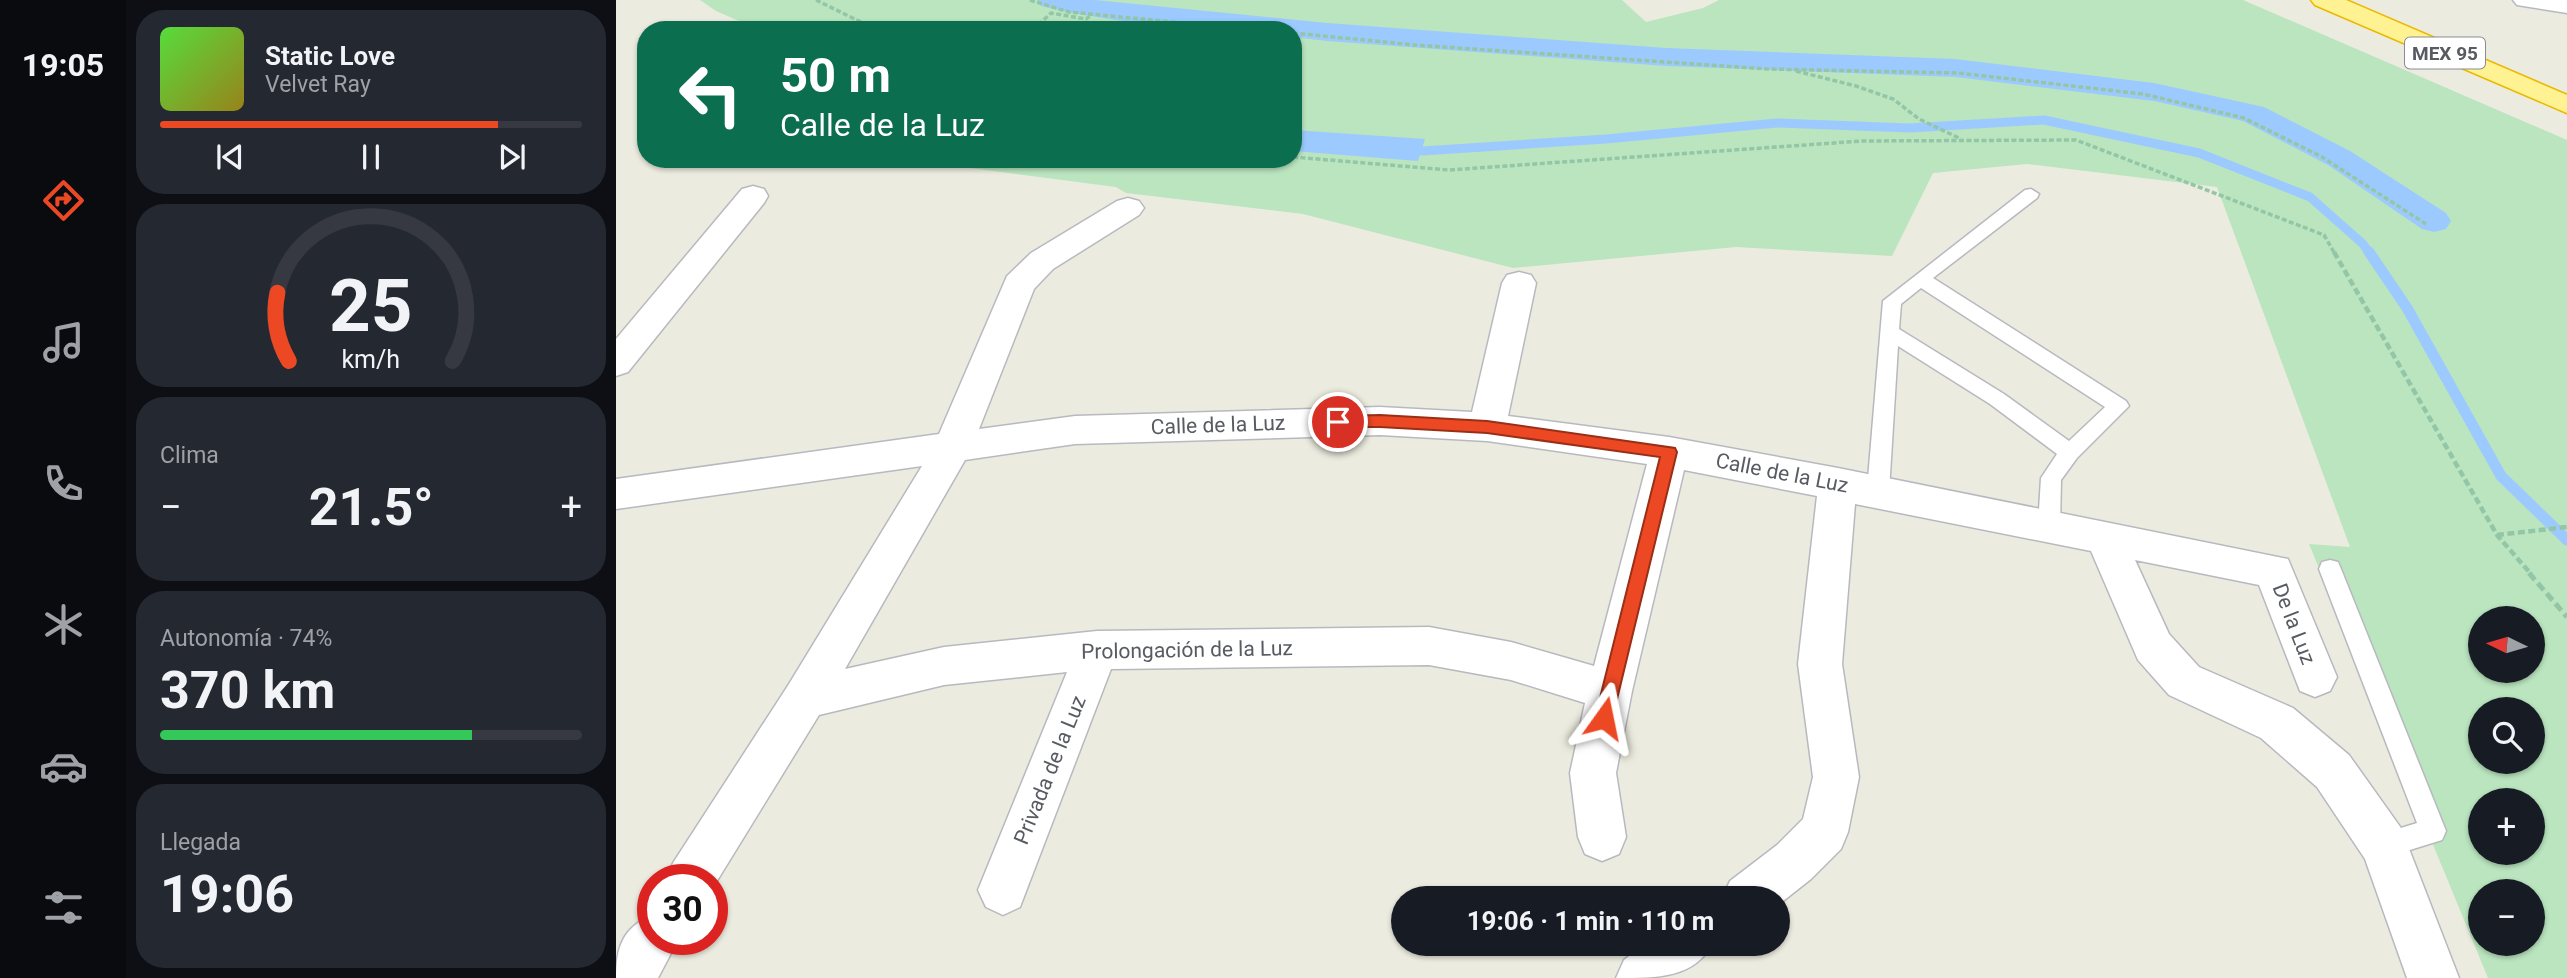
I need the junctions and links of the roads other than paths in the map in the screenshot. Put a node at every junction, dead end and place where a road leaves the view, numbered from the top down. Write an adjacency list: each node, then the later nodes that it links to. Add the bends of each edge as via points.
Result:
1 (2324, 0): 6 (highway, MEX 95)
2 (2376, 0): 5 (highway, MEX 95)
3 (2526, 0): 4 (street)
4 (2567, 5)
5 (2519, 57)
6 (2567, 105)
7 (2031, 194): 10 (lane)
8 (753, 196): 13 (street)
9 (1128, 208): 15 (street, via 1042,261 1019,284)
10 (1921, 279): 12 (lane, via 1892,301); 17 (lane, via 2119,406)
11 (1519, 283): 14 (street)
12 (1889, 331): 17 (lane); 18 (lane)
13 (616, 363)
14 (1487, 427): 15 (street, Calle de la Luz, via 1380,421 1075,430); 16 (street, Calle de la Luz)
15 (952, 449): 19 (street, Calle de la Luz); 28 (street)
16 (1669, 452): 18 (street, Calle de la Luz); 27 (street)
17 (2070, 452): 21 (lane, via 2051,478)
18 (1858, 487): 21 (street, Calle de la Luz); 32 (street, via 1820,664 1836,777 1824,832)
19 (629, 492): 20 (street)
20 (616, 523)
21 (2049, 526): 22 (street, Calle de la Luz)
22 (2105, 537): 24 (street, Calle de la Luz); 30 (street, via 2152,647 2184,681 2287,731 2333,771)
23 (2330, 569): 30 (lane, via 2433,831)
24 (2274, 570): 26 (street, De la Luz)
25 (1097, 650): 27 (street, Prolongación de la Luz, via 1429,646 1511,661); 28 (street, Prolongación de la Luz, via 944,666); 33 (street, Privada de la Luz)
26 (2315, 677)
27 (1610, 691): 29 (street, via 1593,773)
28 (805, 698): 31 (street)
29 (1602, 836)
30 (2384, 845): 38 (street)
31 (700, 864)
32 (1763, 886)
33 (1003, 890)
34 (644, 955): 36 (street)
35 (1671, 956): 37 (street)
36 (629, 978)
37 (1642, 978)
38 (2433, 978)

